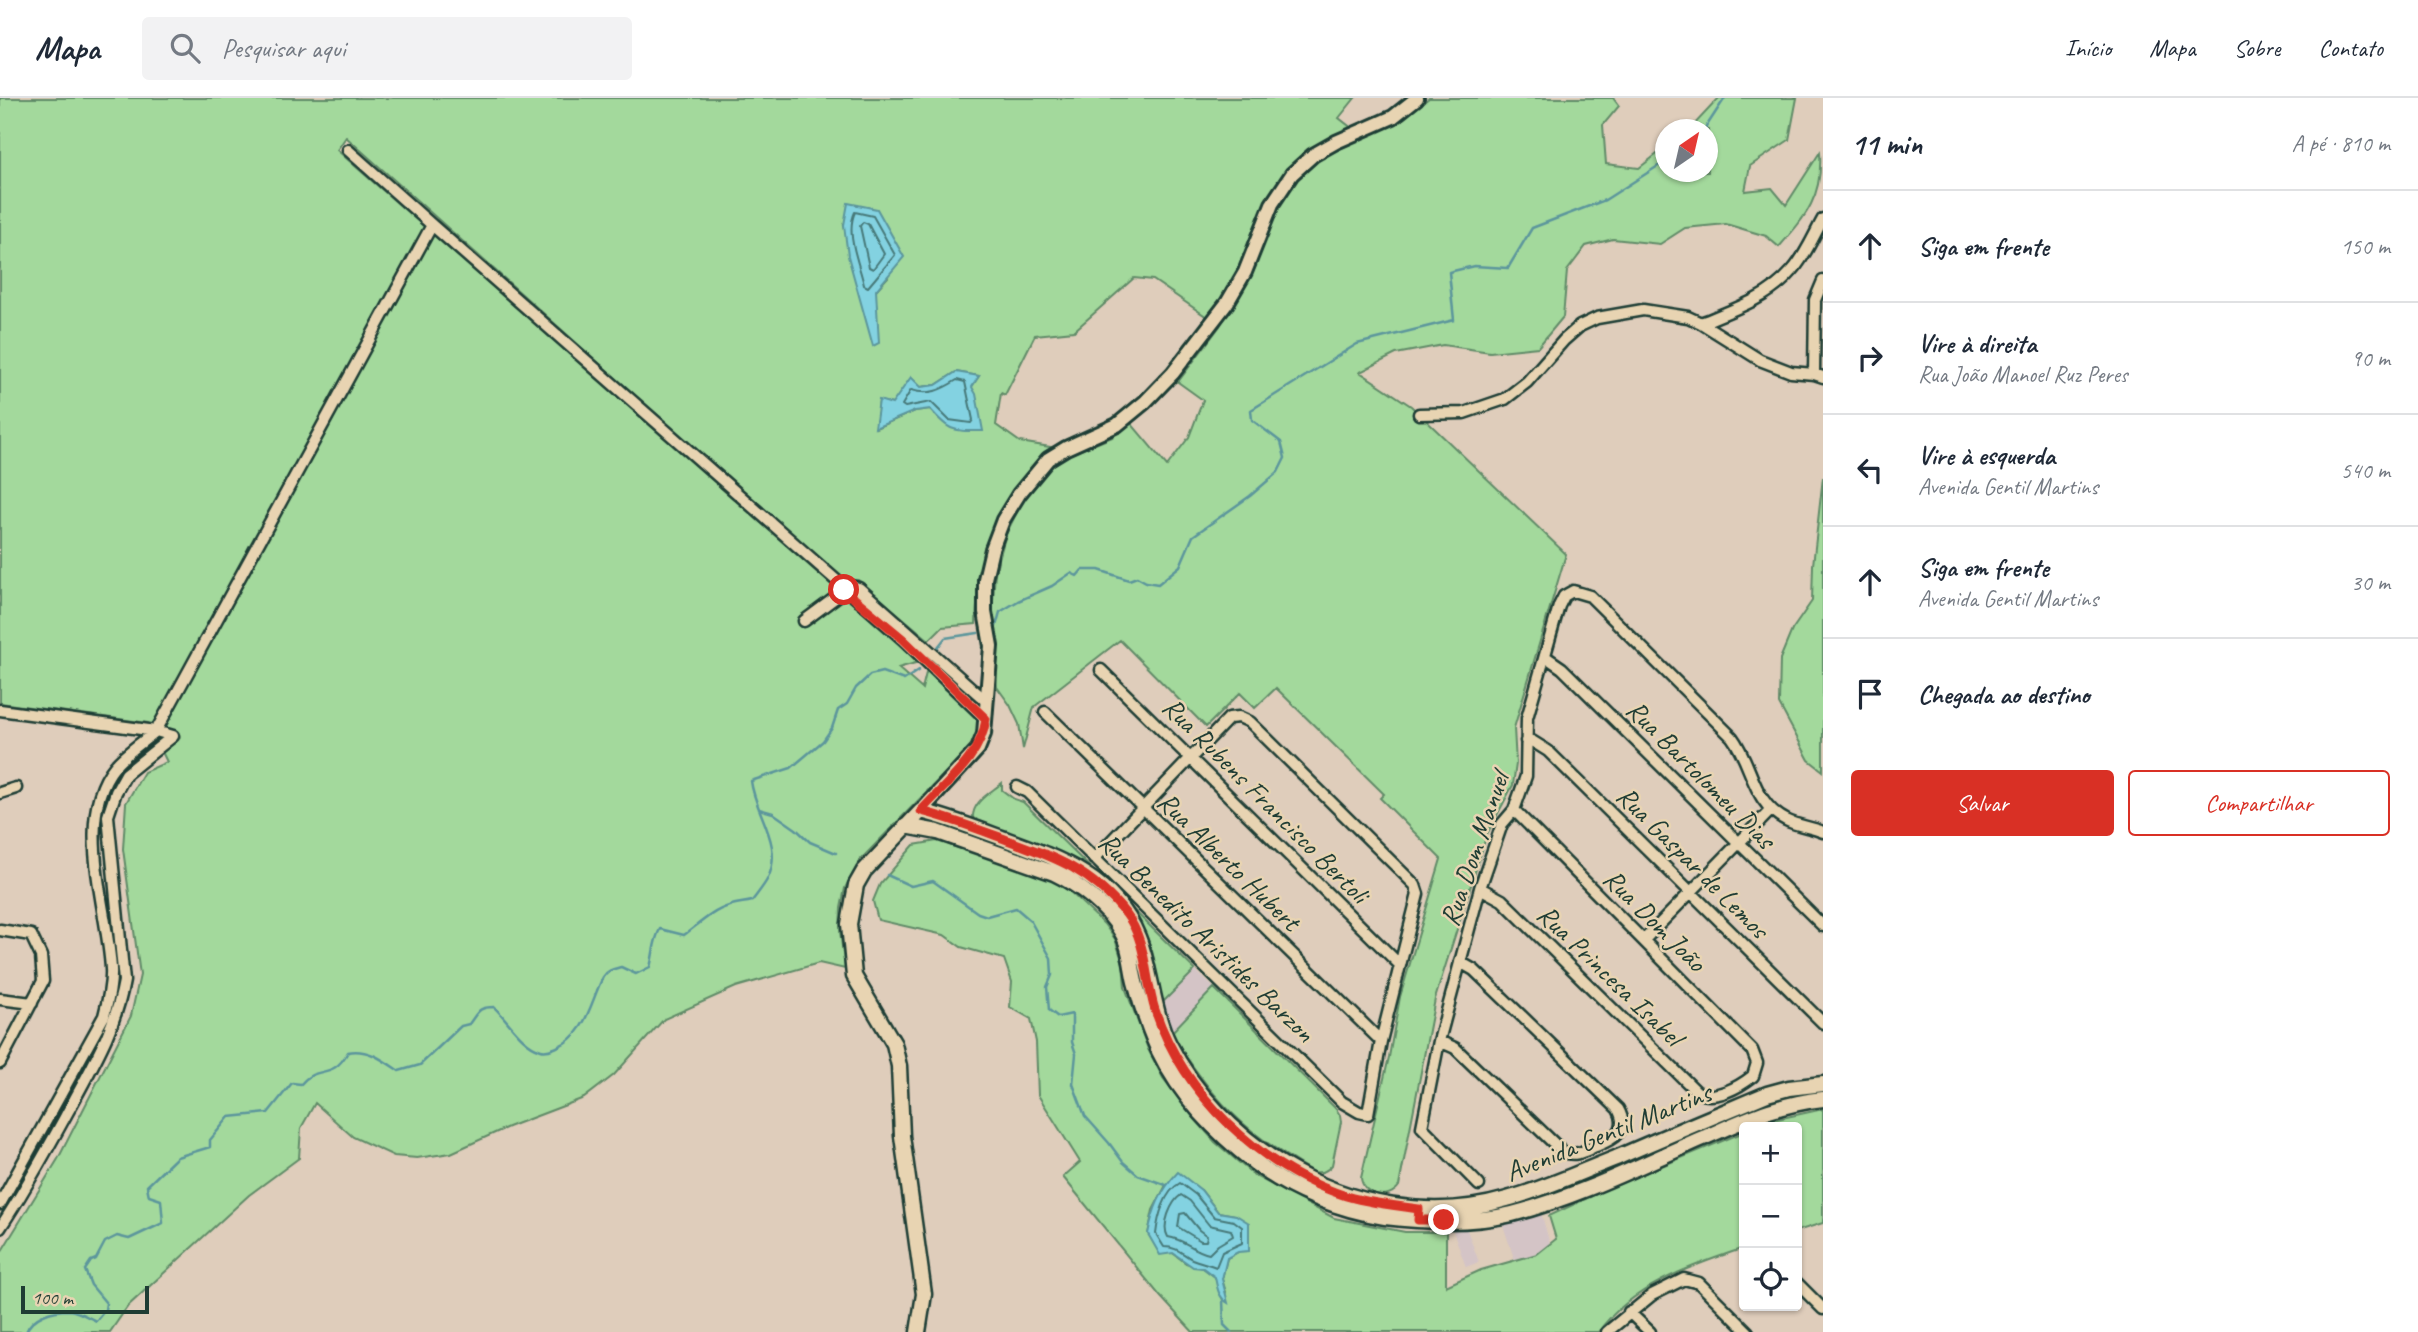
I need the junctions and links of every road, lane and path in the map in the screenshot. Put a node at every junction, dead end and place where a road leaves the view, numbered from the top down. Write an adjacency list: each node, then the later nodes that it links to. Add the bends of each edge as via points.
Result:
1 (1417, 98): 13 (street, via 1393,117 1313,155 1292,174 1272,204 1239,283 1173,373 1117,425 1048,459 1019,495 999,530 985,579 991,646)
2 (348, 150): 4 (street)
3 (1823, 219): 6 (street, via 1794,271 1744,305)
4 (432, 225): 9 (street); 17 (street)
5 (1823, 281): 7 (street, via 1815,300)
6 (1701, 323): 7 (street, via 1760,360); 8 (street, via 1643,310 1597,318 1580,326 1527,382 1505,398 1464,412)
7 (1818, 376)
8 (1419, 414)
9 (844, 590): 10 (street); 13 (street, via 859,587); 16 (street)
10 (804, 621)
11 (1546, 657): 18 (street, Rua Dom Manuel, via 1527,718); 25 (street, Rua Dom Manuel, via 1564,596 1573,591 1590,596 1732,737 1745,757 1755,790); 31 (street, Rua Bartolomeu Dias)
12 (1101, 670): 19 (street, Rua Rubens Francisco Bertoli)
13 (986, 701): 16 (street)
14 (0, 710): 17 (street)
15 (1045, 712): 23 (street, Rua Alberto Hubert)
16 (986, 719): 26 (street, via 978,749)
17 (156, 731): 51 (street, via 116,766 95,807 97,870 111,972 104,1016); 53 (street, via 173,736 126,774 108,816 124,981 119,1007 84,1082)
18 (1526, 741): 24 (street, Rua Dom Manuel, via 1526,776); 34 (street, Rua Gaspar de Lemos, via 1548,751)
19 (1191, 759): 23 (street); 39 (street, Rua Rubens Francisco Bertoli); 39 (street, via 1229,718 1250,722 1415,885 1418,901)
20 (1017, 787): 32 (street, Rua Benedito Aristides Barzon)
21 (16, 788): 22 (street)
22 (0, 793)
23 (1142, 808): 32 (street); 43 (street, Rua Alberto Hubert)
24 (1514, 810): 33 (street, Rua Dom Manuel, via 1502,824); 37 (street, Rua Dom João)
25 (1770, 810): 30 (street, via 1787,821); 31 (street)
26 (921, 811): 27 (main road, Avenida Gentil Martins); 28 (main road)
27 (945, 817): 29 (street); 50 (main road, Avenida Gentil Martins, via 1055,857 1086,874 1107,893 1138,937 1155,1008 1189,1078 1258,1148)
28 (906, 826): 29 (main road, Avenida Gentil Martins); 57 (main road, via 856,885 849,924 854,976 894,1044 899,1066 908,1187 923,1294)
29 (938, 832): 50 (main road, Avenida Gentil Martins, via 1054,873 1095,902 1121,929 1143,1011 1160,1052 1198,1110 1258,1166 1293,1186)
30 (1823, 832)
31 (1740, 844): 34 (street); 35 (street, Rua Bartolomeu Dias)
32 (1094, 859): 43 (street, Rua Benedito Aristides Barzon, via 1342,1102 1359,1112 1368,1114)
33 (1480, 888): 38 (street, Rua Dom Manuel); 46 (street, Rua Princesa Isabel, via 1502,900 1698,1092 1717,1096 1751,1078)
34 (1692, 893): 37 (street); 42 (street, Rua Gaspar de Lemos)
35 (1823, 926)
36 (0, 930): 41 (street, via 32,935 41,956 43,981)
37 (1644, 940): 46 (street, Rua Dom João, via 1752,1050)
38 (1460, 961): 44 (street, Rua Dom Manuel); 44 (street, via 1618,1109 1622,1125 1618,1135 1579,1154 1560,1150 1455,1048)
39 (1399, 964): 43 (street)
40 (0, 999): 41 (street)
41 (32, 1003): 45 (street)
42 (1823, 1023)
43 (1381, 1041)
44 (1439, 1041): 49 (street, Rua Dom Manuel, via 1422,1127)
45 (0, 1063)
46 (1757, 1067)
47 (1823, 1084): 52 (main road, Avenida Gentil Martins, via 1767,1094 1506,1200)
48 (1823, 1099): 52 (main road, Avenida Gentil Martins, via 1772,1108 1563,1198 1524,1210 1489,1218)
49 (1479, 1185)
50 (1342, 1200): 52 (main road, Avenida Gentil Martins)
51 (0, 1204)
52 (1412, 1214)
53 (0, 1228)
54 (1802, 1288): 55 (street)
55 (1823, 1309)
56 (1629, 1312): 58 (street); 59 (street); 60 (street, via 1676,1281 1692,1280)
57 (918, 1332)
58 (1607, 1332)
59 (1650, 1332)
60 (1748, 1332)

